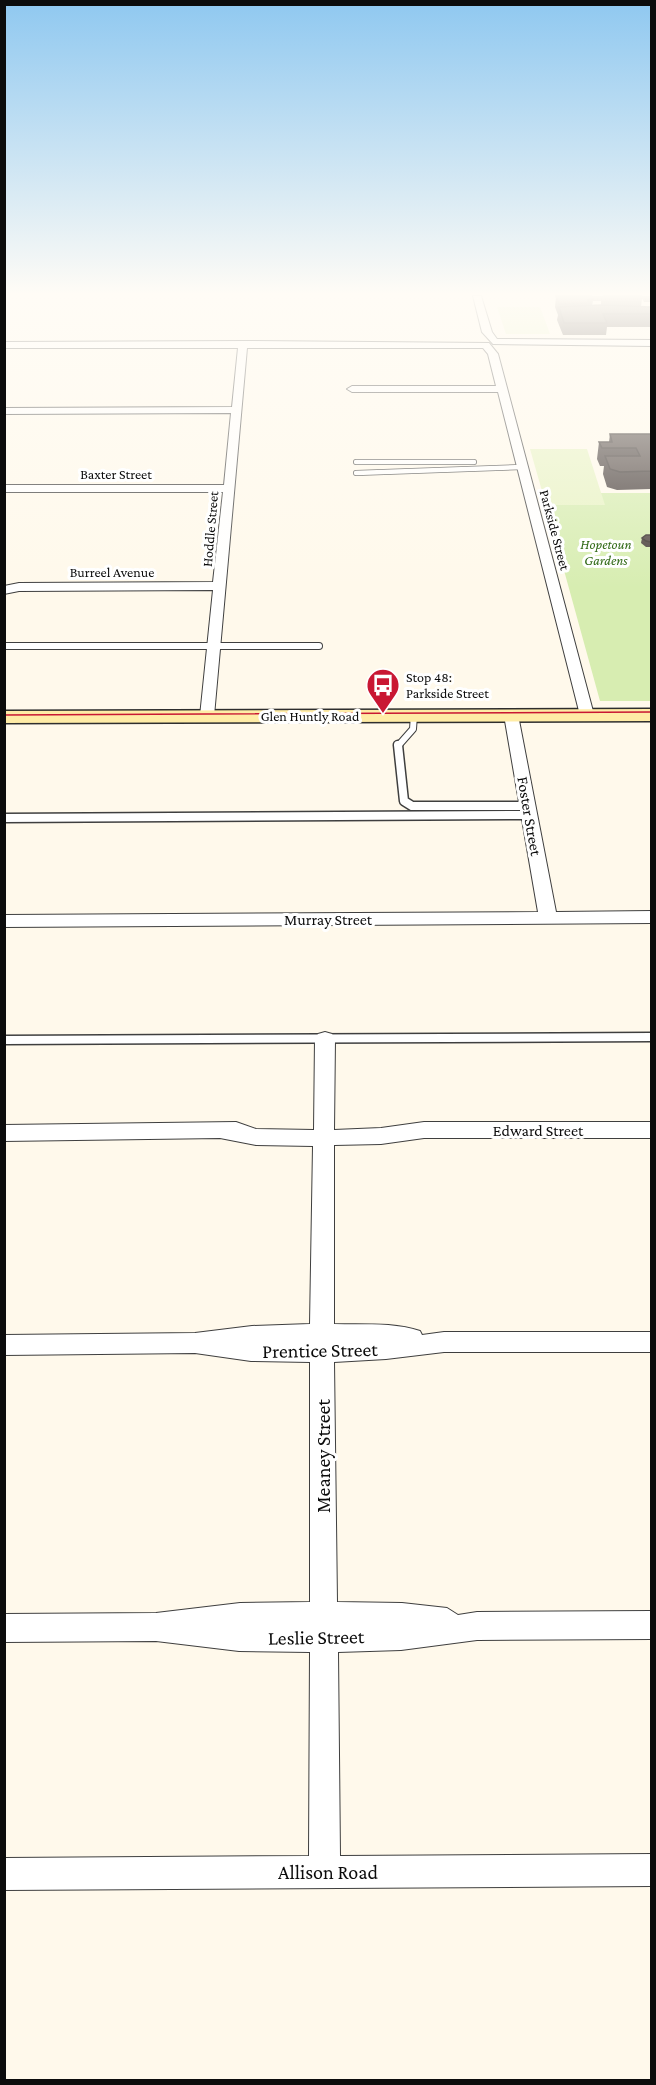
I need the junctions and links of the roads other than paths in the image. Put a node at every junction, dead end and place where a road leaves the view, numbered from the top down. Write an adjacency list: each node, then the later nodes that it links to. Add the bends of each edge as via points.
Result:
1 (238, 393): 3 (street, Hoddle Street)
2 (503, 393): 6 (street, Parkside Street)
3 (236, 410): 4 (street); 9 (street, Hoddle Street)
4 (4, 411)
5 (356, 462): 6 (lane)
6 (522, 464): 7 (lane); 17 (street, Parkside Street)
7 (356, 473)
8 (4, 489): 9 (street, Baxter Street)
9 (229, 489): 10 (street, Hoddle Street)
10 (219, 586): 11 (street, Burreel Avenue); 13 (street, Hoddle Street)
11 (4, 590)
12 (4, 646): 13 (lane)
13 (214, 646): 14 (lane); 19 (street, Hoddle Street)
14 (319, 646)
15 (414, 715): 16 (street, Glen Huntly Road); 19 (street, Glen Huntly Road); 21 (lane, via 413,729 399,744 404,801 412,806)
16 (511, 715): 17 (street, Glen Huntly Road); 21 (street, Foster Street)
17 (587, 715): 18 (street, Glen Huntly Road)
18 (651, 715)
19 (207, 716): 20 (street, Glen Huntly Road)
20 (4, 717)
21 (528, 811): 22 (lane); 24 (street, Foster Street)
22 (4, 818)
23 (651, 917): 24 (street, Murray Street)
24 (549, 918): 25 (street, Murray Street)
25 (4, 921)
26 (651, 1037): 27 (lane)
27 (325, 1039): 28 (lane); 30 (street, Meaney Street)
28 (4, 1040)
29 (651, 1130): 30 (street, Edward Street, via 424,1131 381,1136)
30 (323, 1131): 31 (street, Edward Street, via 256,1137 223,1131); 33 (street, Meaney Street)
31 (4, 1132)
32 (651, 1342): 33 (street, Prentice Street, via 444,1342 386,1349)
33 (322, 1343): 34 (street, Prentice Street, via 251,1351 195,1343); 36 (street, Meaney Street)
34 (4, 1345)
35 (651, 1625): 36 (street, Leslie Street, via 477,1626 401,1636)
36 (323, 1627): 37 (street, Leslie Street, via 239,1637 156,1627); 39 (street, Meaney Street)
37 (4, 1628)
38 (651, 1870): 39 (street, Allison Road)
39 (325, 1872): 40 (street, Allison Road)
40 (4, 1874)

